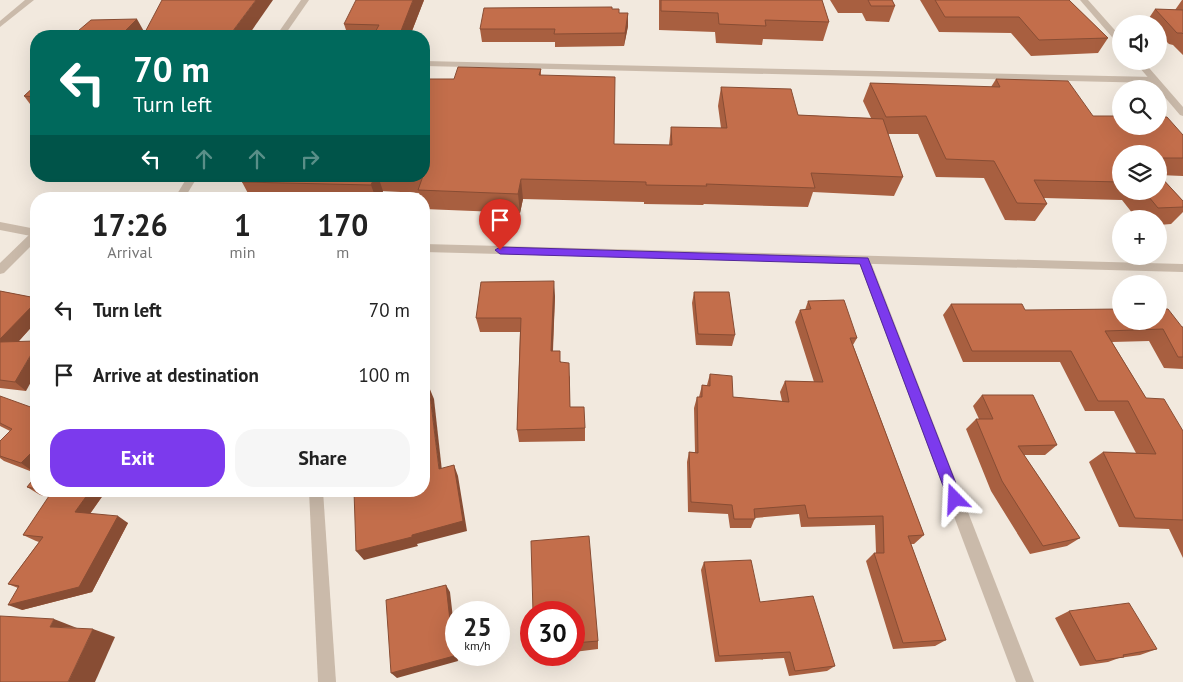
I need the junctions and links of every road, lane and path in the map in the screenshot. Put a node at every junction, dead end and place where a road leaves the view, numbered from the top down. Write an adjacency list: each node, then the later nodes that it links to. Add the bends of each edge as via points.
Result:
1 (30, 0): 5 (street)
2 (305, 0): 7 (street)
3 (1084, 0): 8 (street)
4 (0, 11): 5 (street)
5 (14, 13): 6 (street)
6 (0, 25)
7 (284, 30)
8 (1112, 32)
9 (430, 63): 11 (street)
10 (1146, 70): 11 (street)
11 (1155, 80)
12 (1167, 94): 13 (street)
13 (1183, 113)
14 (0, 226): 15 (street)
15 (30, 233)
16 (30, 240): 20 (street)
17 (430, 248): 18 (street)
18 (864, 260): 19 (street); 23 (street)
19 (1183, 268)
20 (0, 270)
21 (316, 497): 22 (street)
22 (327, 682)
23 (1025, 682)

